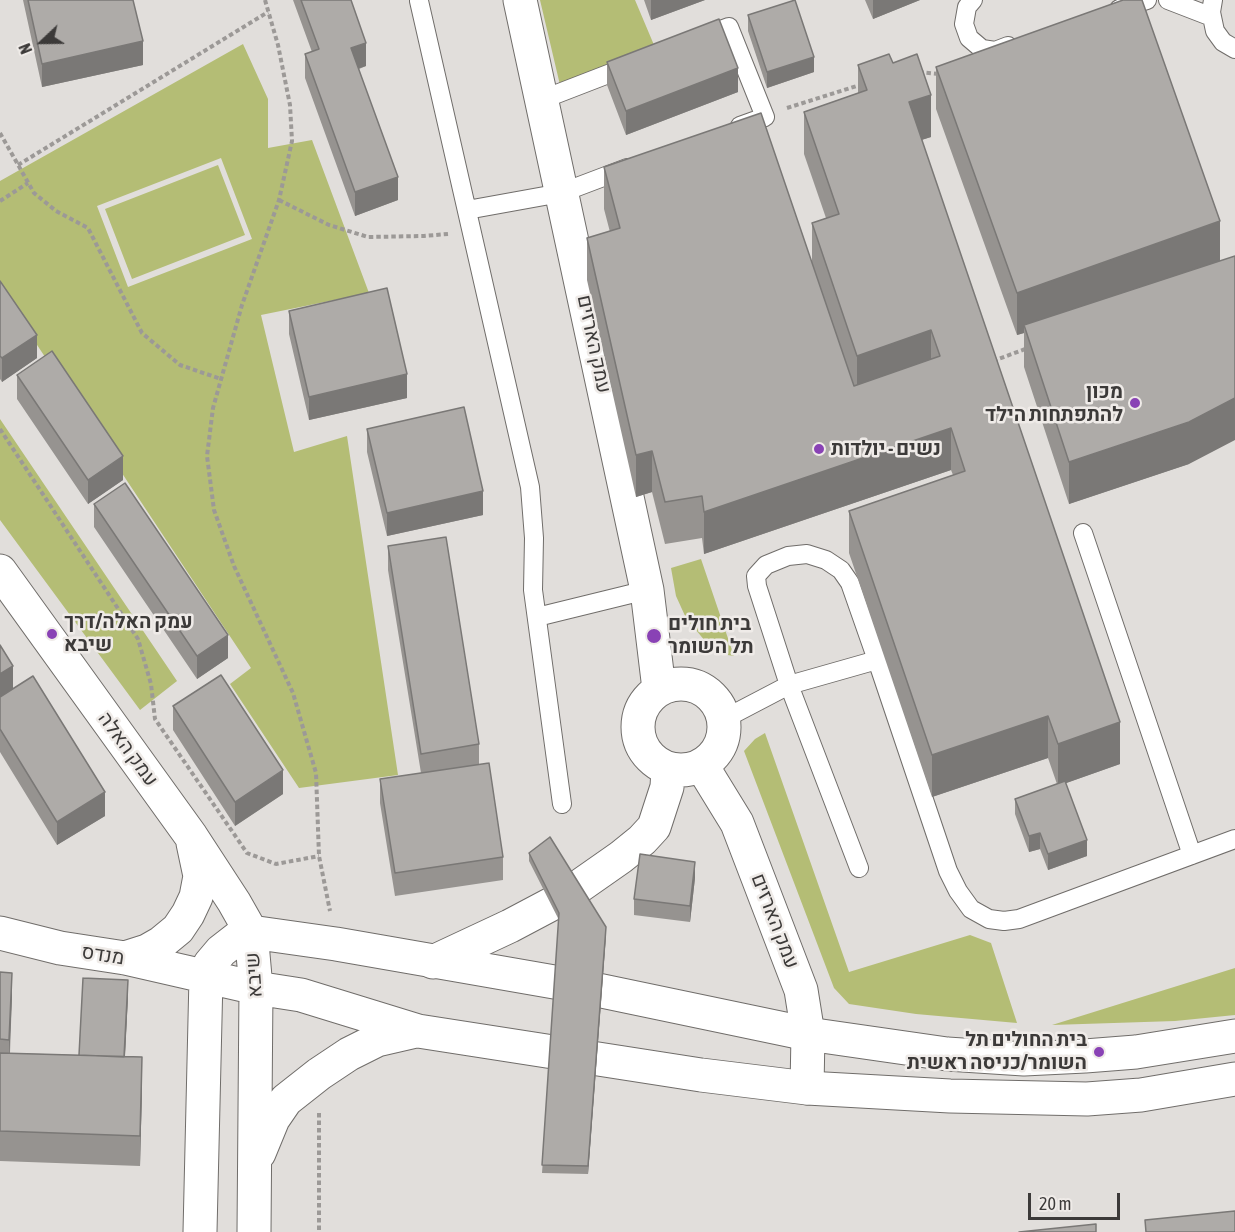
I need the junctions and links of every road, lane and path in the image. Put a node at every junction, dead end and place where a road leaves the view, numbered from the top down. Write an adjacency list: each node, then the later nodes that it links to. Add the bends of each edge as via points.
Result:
1 (265, 0): 8 (path)
2 (520, 0): 14 (street, עמק הארזים)
3 (973, 0): 10 (lane, via 967,7 964,24 969,38 982,49 995,51)
4 (1147, 0): 9 (lane)
5 (1168, 0): 7 (lane)
6 (419, 1): 23 (lane)
7 (1212, 9): 12 (lane, via 1215,31)
8 (268, 12): 18 (path); 21 (path, via 290,105 292,141)
9 (1103, 15)
10 (1027, 40)
11 (685, 44): 16 (lane, via 729,27 765,117)
12 (1235, 49)
13 (640, 61): 14 (lane)
14 (541, 100): 20 (street, עמק הארזים)
15 (0, 133): 18 (path)
16 (722, 133)
17 (647, 161): 20 (lane)
18 (18, 165): 19 (path)
19 (28, 183): 22 (path); 27 (path, via 34,193 57,211 88,228 142,333 180,365)
20 (561, 193): 23 (lane); 31 (street, עמק הארזים)
21 (279, 200): 24 (path, via 329,225 368,237); 27 (path)
22 (0, 201)
23 (467, 210): 24 (lane)
24 (472, 231): 32 (lane, via 530,487 534,538 532,590)
25 (1038, 344): 26 (path)
26 (984, 364)
27 (221, 379): 43 (path, via 207,456 214,510 234,566 293,693 316,774)
28 (0, 429): 43 (path, via 138,639 151,684 155,719 247,853 276,864)
29 (1083, 533): 42 (lane)
30 (0, 571): 40 (street, עמק האלה)
31 (647, 590): 32 (lane); 35 (street, עמק הארזים)
32 (537, 617): 39 (lane)
33 (877, 660): 34 (lane); 34 (lane, via 850,583 841,570 807,554 788,556 766,565 756,576); 42 (lane, via 948,871 971,909 989,918 1019,919)
34 (789, 685): 36 (lane); 44 (lane)
35 (659, 689): 36 (street, via 679,684 699,688 711,695); 38 (street, via 640,711 637,725 645,752)
36 (724, 719): 37 (street, via 720,746)
37 (702, 766): 38 (street, via 680,771); 53 (street, עמק הארזים, via 737,823 801,990)
38 (668, 769): 49 (street, via 667,787 654,827 635,846 561,899)
39 (562, 804)
40 (191, 836): 45 (street, עמק האלה); 48 (street, via 200,876 188,914 161,943)
41 (1235, 839): 42 (lane)
42 (1192, 855)
43 (319, 856): 47 (path)
44 (859, 868)
45 (250, 932): 47 (street); 50 (street, שיבא, via 221,951 210,964); 51 (street, שיבא)
46 (0, 933): 48 (street, מנדס)
47 (336, 944): 49 (street)
48 (125, 958): 50 (street, מנדס); 55 (street, via 170,984 185,1000 195,1020)
49 (433, 962): 53 (street, via 583,987)
50 (206, 977): 51 (street, מנדס); 55 (street, שיבא)
51 (256, 988): 52 (street, מנדס, via 301,995); 59 (street, שיבא)
52 (418, 1031): 56 (street, via 377,1040); 58 (street)
53 (808, 1034): 54 (street, via 947,1054 1024,1059 1136,1052); 58 (street, עמק הארזים)
54 (1235, 1036)
55 (204, 1056): 60 (street, שיבא)
56 (319, 1074): 59 (street, via 286,1100 273,1119); 62 (path)
57 (1235, 1079): 58 (street, via 1141,1095 1087,1099)
58 (807, 1088)
59 (254, 1166): 61 (street, שיבא)
60 (200, 1232)
61 (254, 1232)
62 (319, 1232)

